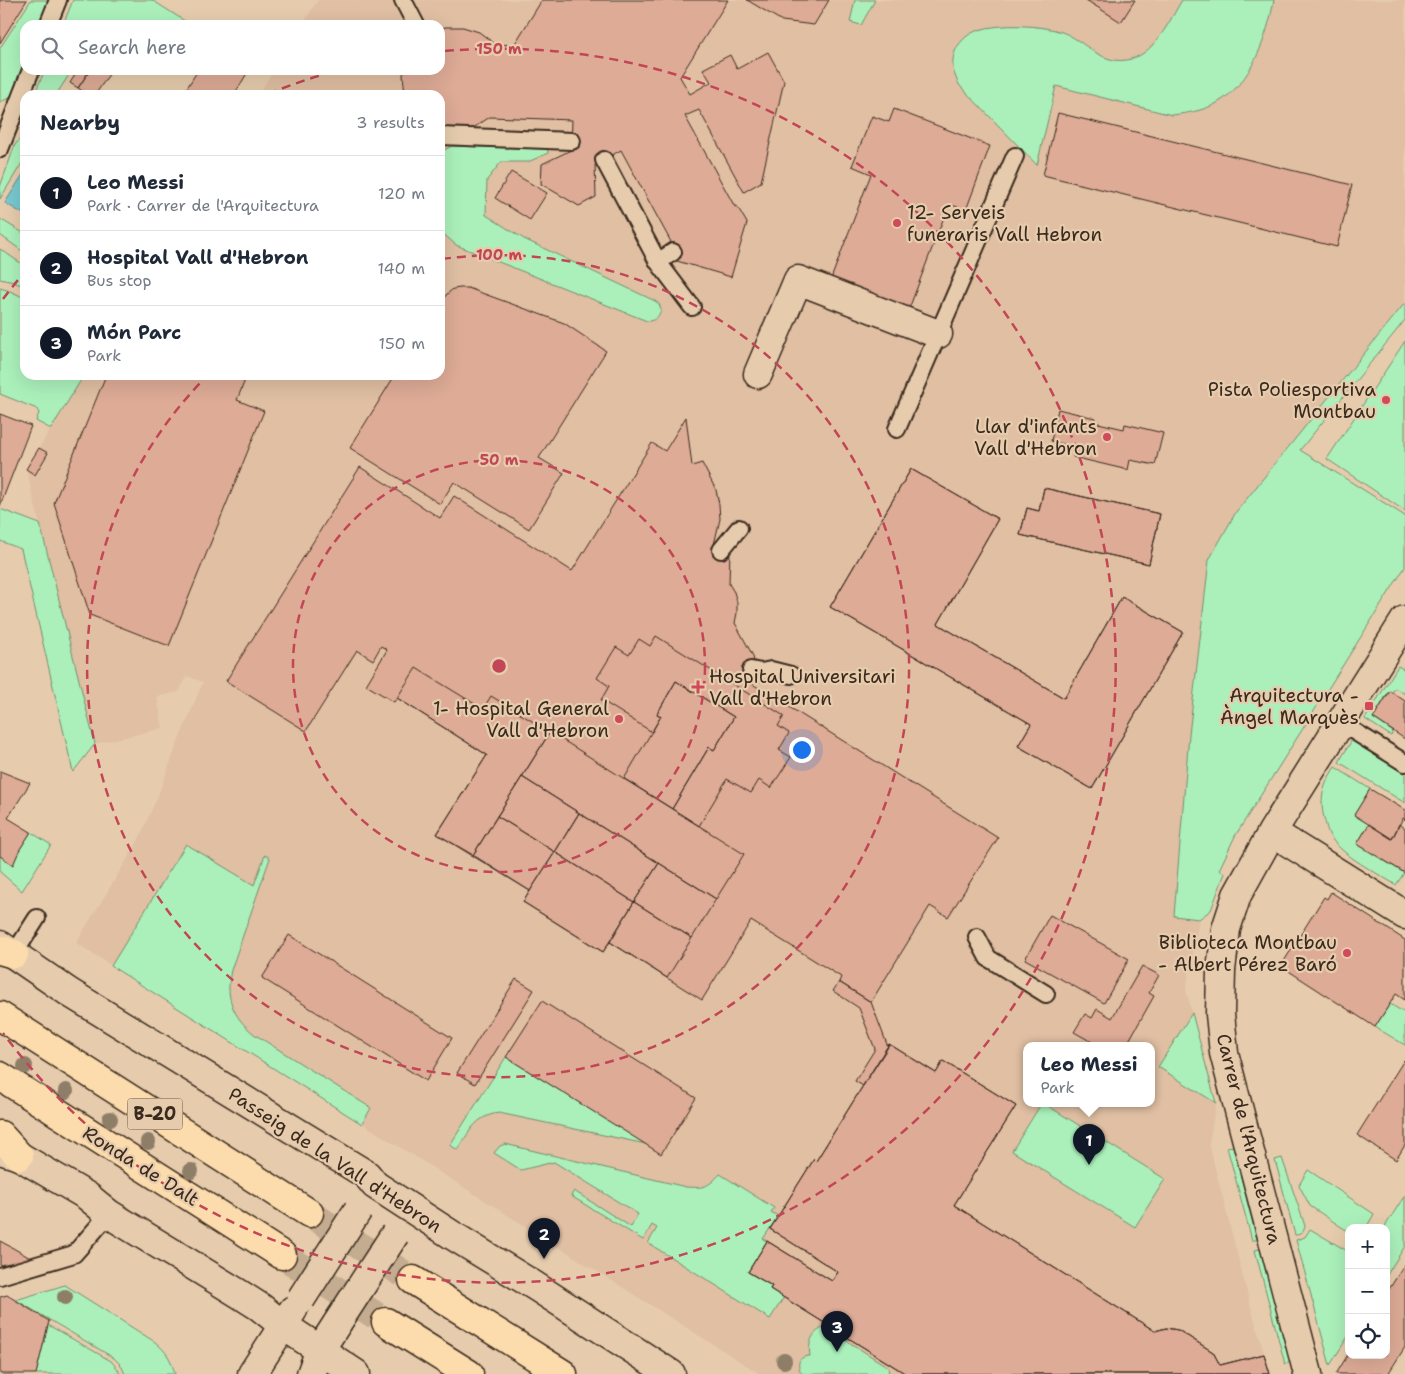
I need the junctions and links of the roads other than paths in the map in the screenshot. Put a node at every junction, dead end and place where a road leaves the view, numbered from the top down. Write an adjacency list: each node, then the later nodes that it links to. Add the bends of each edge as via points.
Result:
1 (58, 0): 3 (lane)
2 (403, 0): 4 (lane)
3 (50, 20)
4 (413, 20)
5 (28, 75): 6 (lane)
6 (22, 90)
7 (20, 96): 10 (lane)
8 (445, 136): 9 (lane)
9 (572, 141)
10 (0, 149)
11 (1014, 156): 16 (lane)
12 (604, 160): 14 (lane)
13 (673, 252): 14 (lane)
14 (658, 262): 15 (lane)
15 (692, 307)
16 (938, 334): 17 (street, via 798,280); 18 (lane)
17 (758, 374)
18 (897, 429)
19 (738, 528): 20 (lane)
20 (721, 550)
21 (1405, 620): 22 (street, Carrer de l'Arquitectura)
22 (1396, 655): 25 (street, Carrer de l'Arquitectura)
23 (751, 670): 24 (lane)
24 (791, 675)
25 (1341, 723): 26 (lane); 27 (street, Carrer de l'Arquitectura)
26 (1405, 763)
27 (1272, 832): 28 (street); 52 (street, Carrer de l'Arquitectura, via 1237,896 1226,929 1220,1014 1224,1053)
28 (1405, 915)
29 (37, 918): 31 (lane)
30 (977, 937): 32 (lane, via 988,958)
31 (5, 950): 37 (street, Passeig de la Vall d'Hebron, via 367,1175)
32 (1046, 994)
33 (0, 1016): 39 (highway, B-20)
34 (0, 1076): 41 (highway, Ronda de Dalt / B-20)
35 (0, 1135): 36 (highway)
36 (9, 1153): 40 (street, via 87,1196)
37 (375, 1184): 38 (street, Passeig de la Vall d'Hebron); 45 (street, bridge)
38 (411, 1208): 46 (street, bridge); 51 (street, Passeig de la Vall d'Hebron)
39 (309, 1213)
40 (109, 1214): 42 (lane, via 74,1254); 45 (street, via 260,1307)
41 (282, 1255)
42 (0, 1276)
43 (413, 1280): 50 (highway)
44 (386, 1322): 49 (highway)
45 (284, 1326): 46 (street); 47 (street)
46 (316, 1362): 48 (street)
47 (252, 1374)
48 (356, 1374)
49 (469, 1374)
50 (563, 1374)
51 (672, 1374)
52 (1308, 1374)

